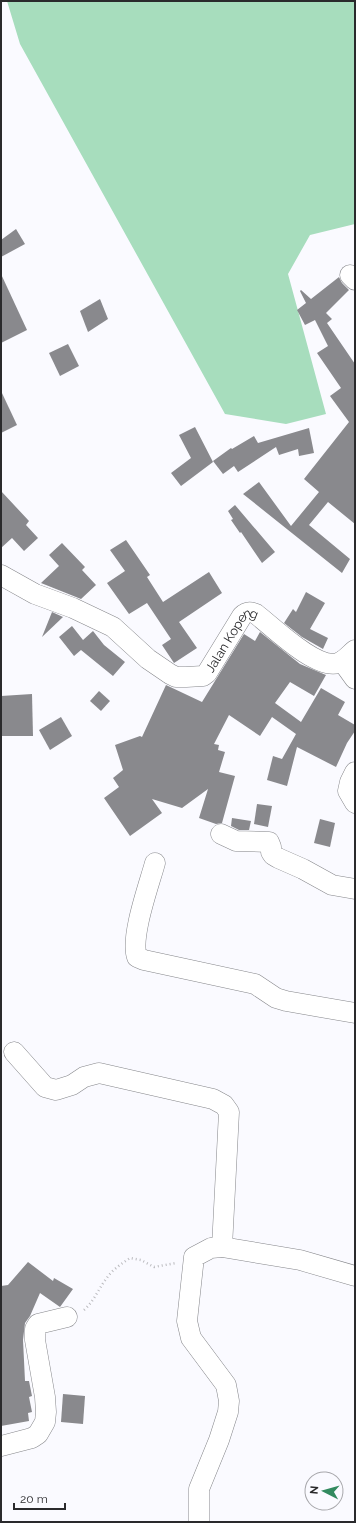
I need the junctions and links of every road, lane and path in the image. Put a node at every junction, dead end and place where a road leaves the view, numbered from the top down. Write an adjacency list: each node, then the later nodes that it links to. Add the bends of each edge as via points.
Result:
1 (1, 575): 2 (street, Jalan Kopeng, via 35,594 113,627 148,659 176,677 200,676 207,673 242,616 248,612 256,614 307,655 323,663 336,664)
2 (348, 656): 3 (street)
3 (355, 679)
4 (355, 772): 5 (street, via 348,791)
5 (355, 803)
6 (221, 834): 8 (street, via 236,841 269,842 273,855 278,858 332,885)
7 (155, 863): 9 (street, via 139,920 135,950 138,957 255,984 276,998 286,1001)
8 (355, 889)
9 (355, 1013)
10 (14, 1052): 11 (street, via 45,1087 56,1090 99,1073 213,1099 224,1105 229,1112)
11 (222, 1247): 12 (street, via 211,1248); 13 (street, via 300,1260)
12 (194, 1257): 14 (path, via 154,1267 130,1258 107,1278); 17 (street, via 187,1321 191,1338 226,1385 229,1401 219,1440 199,1489)
13 (355, 1276)
14 (93, 1300)
15 (67, 1317): 16 (street, via 38,1324 35,1329 46,1412 43,1426 32,1438)
16 (1, 1446)
17 (199, 1522)

